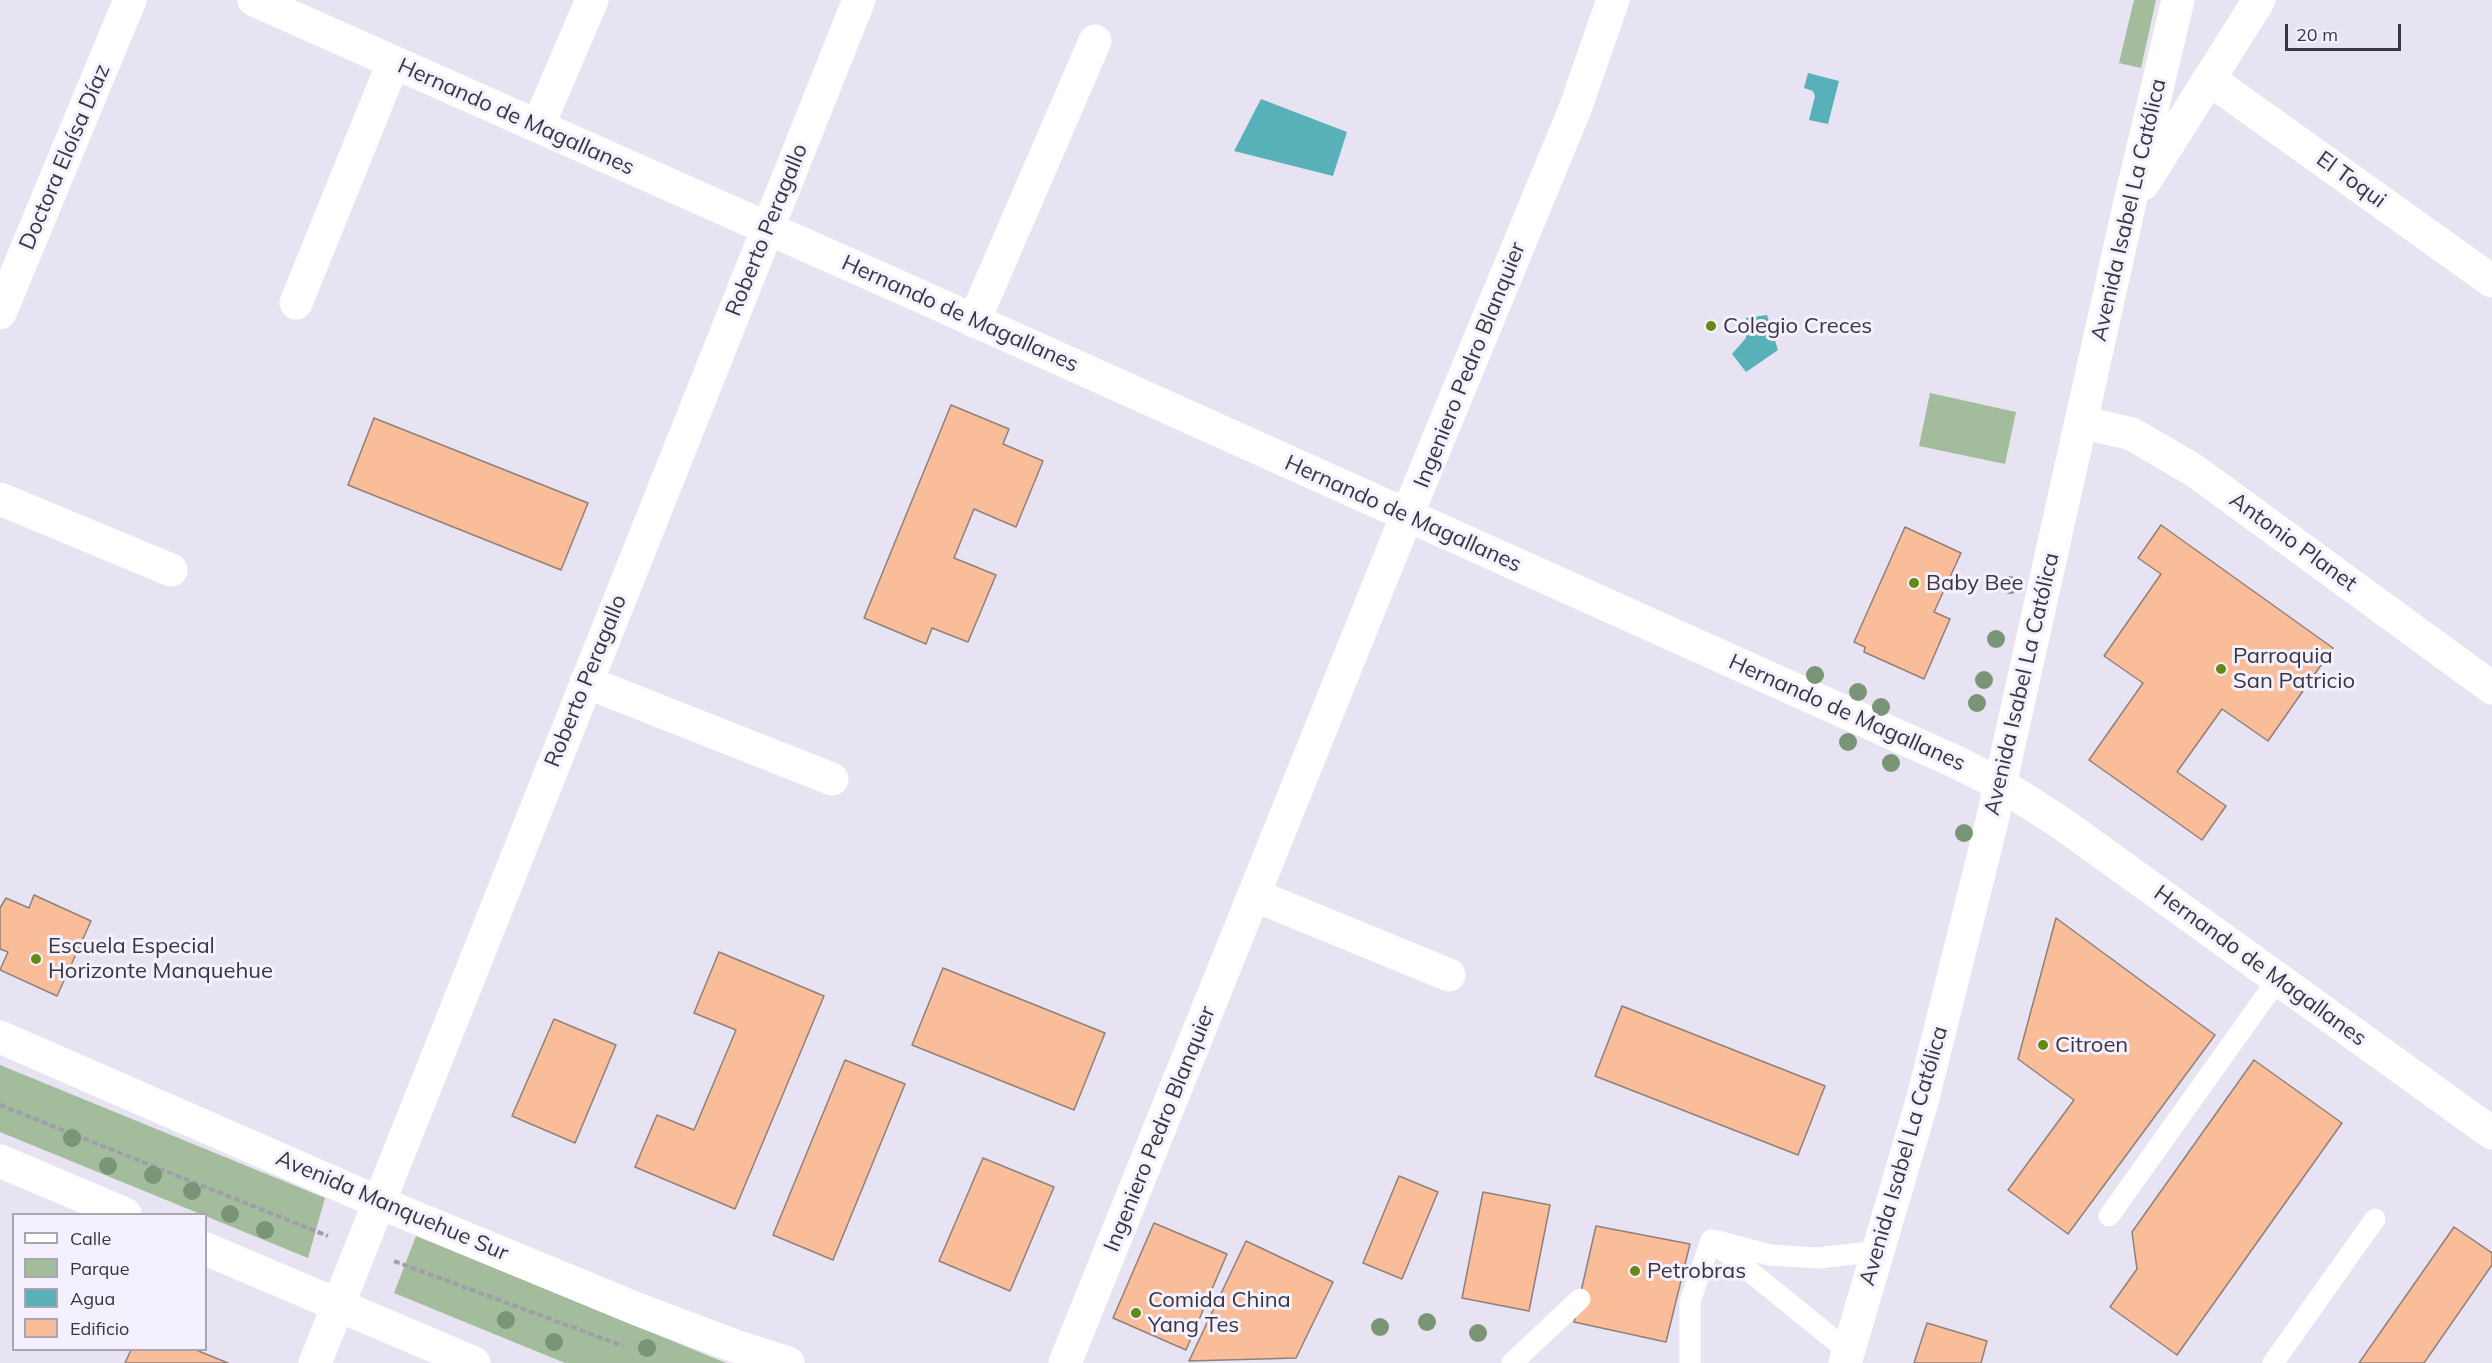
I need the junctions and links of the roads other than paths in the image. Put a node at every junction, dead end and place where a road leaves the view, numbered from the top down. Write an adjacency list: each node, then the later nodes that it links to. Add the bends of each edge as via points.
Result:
1 (130, 0): 15 (street, Doctora Eloísa Díaz)
2 (254, 0): 9 (street, Hernando de Magallanes)
3 (592, 0): 11 (street)
4 (859, 0): 13 (street, Roberto Peragallo)
5 (1613, 0): 20 (street, Ingeniero Pedro Blanquier, via 1575,109)
6 (2178, 0): 12 (street, Avenida Isabel La Católica)
7 (2259, 0): 10 (street)
8 (1095, 41): 17 (street)
9 (393, 63): 11 (street, Hernando de Magallanes); 16 (street)
10 (2209, 79): 12 (street); 14 (street, El Toqui)
11 (538, 126): 13 (street, Hernando de Magallanes)
12 (2129, 206): 18 (street, Avenida Isabel La Católica)
13 (767, 229): 17 (street, Hernando de Magallanes); 22 (street, Roberto Peragallo)
14 (2492, 281)
15 (3, 296)
16 (296, 303)
17 (974, 321): 20 (street, Hernando de Magallanes)
18 (2081, 422): 23 (street, Antonio Planet, via 2132,434 2195,471); 25 (street, Avenida Isabel La Católica)
19 (0, 499): 21 (street)
20 (1407, 515): 25 (street, Hernando de Magallanes); 26 (street, Ingeniero Pedro Blanquier)
21 (171, 570)
22 (586, 682): 24 (street); 32 (street, Roberto Peragallo)
23 (2492, 688)
24 (832, 778)
25 (2000, 784): 28 (street, Hernando de Magallanes, via 2061,823); 38 (street, Avenida Isabel La Católica, via 1923,1098)
26 (1254, 895): 27 (street); 45 (street, Ingeniero Pedro Blanquier)
27 (1449, 975)
28 (2278, 979): 30 (street, Hernando de Magallanes); 34 (lane)
29 (0, 1037): 32 (street, Avenida Manquehue Sur)
30 (2492, 1133)
31 (0, 1161): 33 (street)
32 (378, 1202): 40 (street, Roberto Peragallo); 44 (street, Avenida Manquehue Sur, via 638,1309)
33 (120, 1213)
34 (2109, 1216)
35 (2375, 1219): 48 (lane)
36 (1711, 1239): 38 (lane, via 1770,1255 1818,1258); 41 (lane); 47 (lane, via 1683,1300)
37 (207, 1249): 40 (street)
38 (1878, 1251): 41 (street, Avenida Isabel La Católica)
39 (1580, 1299): 46 (lane)
40 (338, 1305): 42 (street, Roberto Peragallo); 43 (street)
41 (1847, 1357)
42 (315, 1363)
43 (474, 1363)
44 (788, 1363)
45 (1065, 1363)
46 (1512, 1363)
47 (1690, 1363)
48 (2273, 1363)

